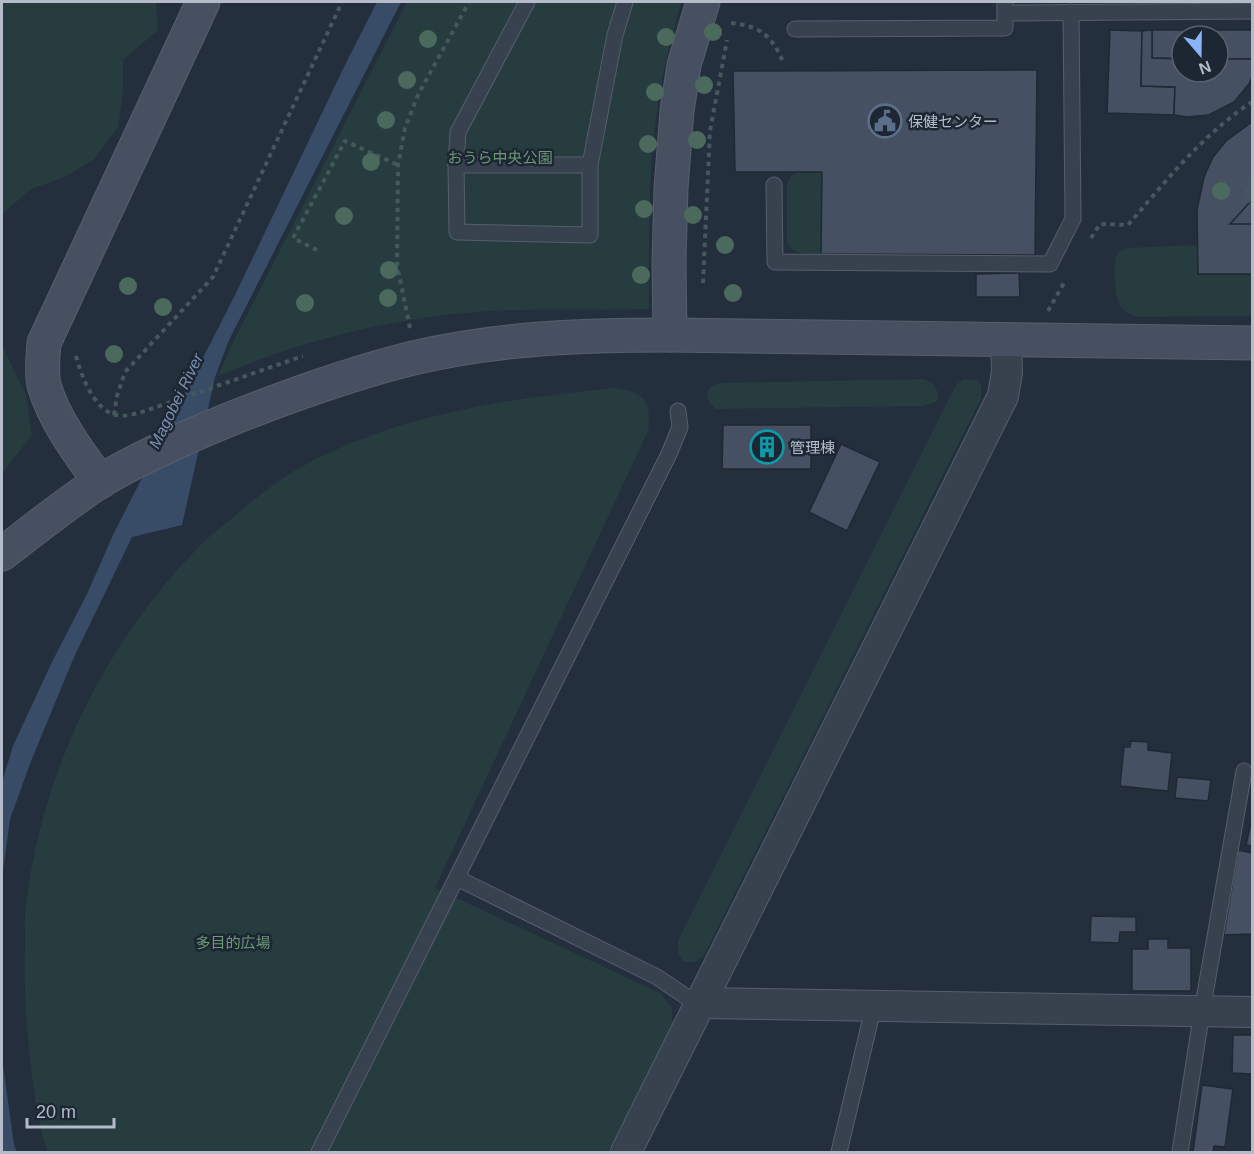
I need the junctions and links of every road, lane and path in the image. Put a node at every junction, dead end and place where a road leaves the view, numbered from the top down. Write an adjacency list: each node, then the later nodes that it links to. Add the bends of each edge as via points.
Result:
1 (203, 2): 34 (street, via 44,343 44,383 51,404)
2 (342, 2): 33 (path, via 213,277 125,372)
3 (469, 2): 15 (path, via 418,95 405,128)
4 (527, 2): 16 (lane, via 458,132)
5 (626, 2): 17 (lane, via 615,35)
6 (703, 2): 27 (street, via 684,65 677,111 671,188)
7 (1005, 7): 9 (lane); 12 (lane, via 1005,28)
8 (1252, 11): 9 (lane)
9 (1071, 12): 19 (lane, via 1073,219 1050,264 775,262)
10 (732, 15): 11 (path)
11 (731, 23): 13 (path, via 759,29 777,48); 24 (path, via 710,131)
12 (795, 29)
13 (784, 63)
14 (1252, 102): 21 (path, via 1184,159 1128,225 1100,224)
15 (398, 165): 22 (path, via 345,141 293,238); 26 (path, via 396,265)
16 (456, 165): 17 (lane); 17 (lane, via 457,232 590,235)
17 (590, 165)
18 (1252, 182): 20 (path, via 1246,194)
19 (774, 185)
20 (1250, 202)
21 (1088, 243)
22 (317, 250)
23 (1070, 273): 25 (path)
24 (703, 286)
25 (1047, 312)
26 (410, 330)
27 (670, 335): 28 (street); 34 (street, via 585,335 415,358 271,402 156,452)
28 (1006, 340): 29 (street); 38 (street, via 1003,396)
29 (1252, 343)
30 (75, 350): 33 (path, via 79,369 93,395)
31 (231, 380): 33 (path, via 134,414)
32 (678, 411): 37 (lane, via 680,427 669,454)
33 (114, 415)
34 (100, 482): 35 (street)
35 (2, 554)
36 (1244, 771): 40 (lane)
37 (457, 878): 38 (lane, via 657,977); 42 (lane)
38 (696, 1001): 39 (street); 43 (street)
39 (874, 1005): 40 (street); 44 (lane)
40 (1202, 1011): 41 (street); 45 (lane)
41 (1252, 1012)
42 (319, 1152)
43 (626, 1152)
44 (839, 1152)
45 (1180, 1152)

